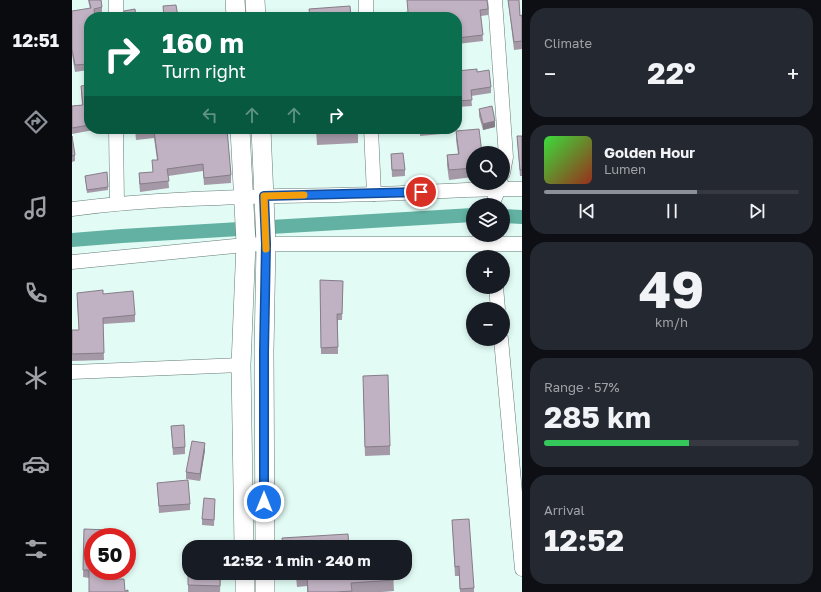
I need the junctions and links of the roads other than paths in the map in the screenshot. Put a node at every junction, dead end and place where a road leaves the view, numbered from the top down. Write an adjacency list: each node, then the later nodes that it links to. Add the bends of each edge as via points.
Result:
1 (116, 0): 6 (street)
2 (235, 0): 7 (main road)
3 (255, 0): 8 (main road)
4 (366, 0): 9 (street)
5 (494, 0): 14 (street)
6 (116, 12)
7 (236, 12)
8 (256, 12)
9 (366, 12)
10 (116, 134): 20 (street)
11 (240, 134): 19 (main road)
12 (261, 134): 18 (main road)
13 (371, 134): 16 (street)
14 (505, 146)
15 (522, 189): 17 (street)
16 (374, 194): 17 (street); 18 (street)
17 (497, 194)
18 (264, 197): 19 (street); 22 (main road)
19 (243, 199): 20 (street); 23 (main road)
20 (117, 203): 21 (street)
21 (72, 209)
22 (266, 241): 23 (street); 25 (street); 31 (main road)
23 (246, 244): 26 (street); 28 (main road)
24 (522, 244): 25 (street)
25 (492, 245)
26 (72, 262)
27 (502, 346): 32 (street)
28 (241, 365): 29 (street); 30 (main road)
29 (72, 372)
30 (244, 540)
31 (265, 540)
32 (522, 569)
33 (244, 580): 35 (main road)
34 (265, 580): 36 (main road)
35 (245, 592)
36 (265, 592)

